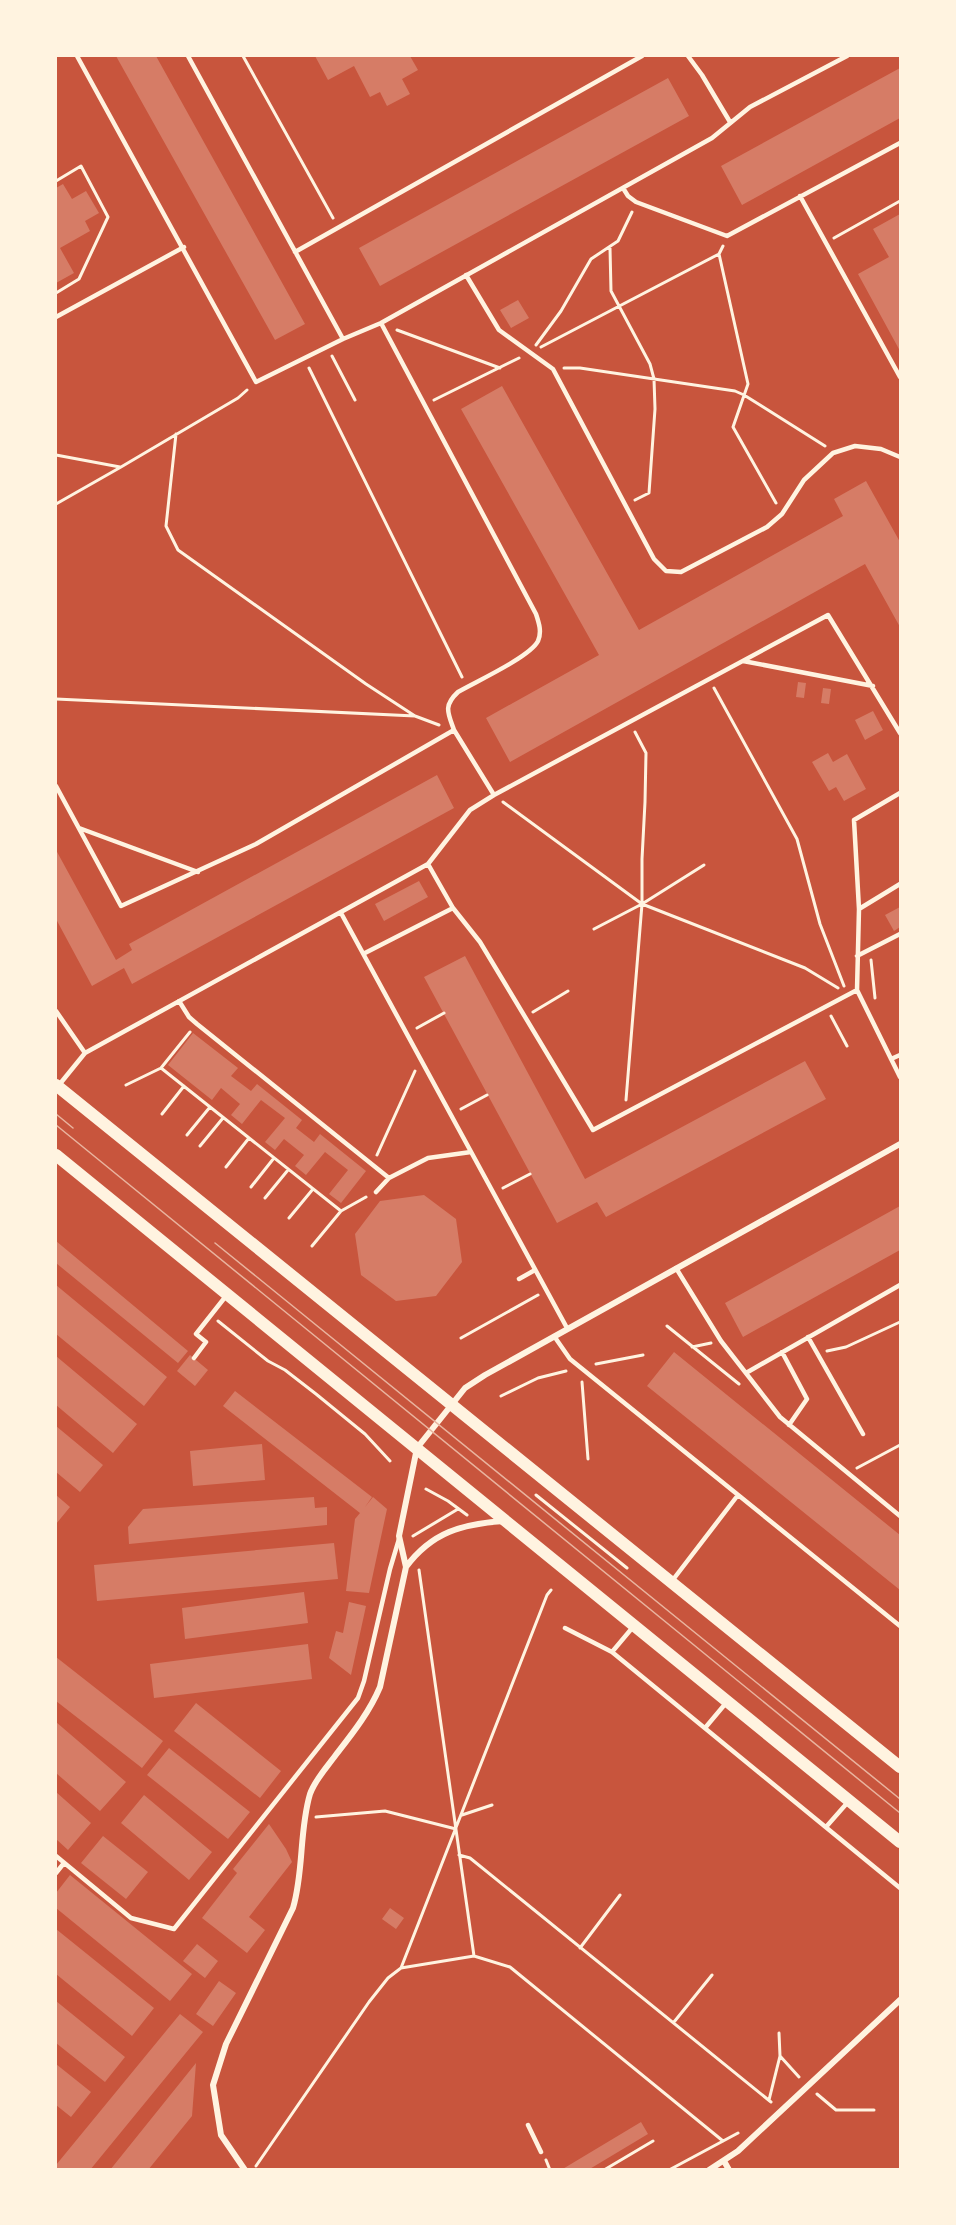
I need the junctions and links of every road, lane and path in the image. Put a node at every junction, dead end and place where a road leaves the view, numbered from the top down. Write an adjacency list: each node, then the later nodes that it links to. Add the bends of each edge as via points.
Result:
1 (77, 56): 17 (lane)
2 (188, 56): 19 (lane)
3 (243, 56): 14 (path)
4 (642, 56): 14 (lane)
5 (688, 56): 7 (lane)
6 (847, 56): 7 (lane, via 750,107)
7 (730, 122): 10 (lane, via 712,138)
8 (900, 142): 11 (lane)
9 (56, 181): 22 (path, via 81,166 108,217 79,279)
10 (623, 188): 13 (lane); 21 (lane)
11 (801, 196): 15 (lane); 16 (lane)
12 (900, 201): 16 (path)
13 (636, 202): 15 (lane); 18 (path, via 623,233)
14 (338, 227): 19 (lane)
15 (727, 236): 20 (path)
16 (828, 242): 32 (lane)
17 (184, 247): 24 (lane); 34 (lane)
18 (610, 248): 23 (path, via 610,291); 28 (path, via 591,259)
19 (295, 252): 26 (lane)
20 (718, 254): 23 (path); 35 (path, via 748,384)
21 (466, 275): 25 (lane); 28 (lane, via 499,330)
22 (56, 293)
23 (619, 306): 28 (path); 33 (path)
24 (56, 317)
25 (381, 323): 26 (lane); 30 (path); 37 (lane)
26 (343, 339): 27 (lane)
27 (327, 347): 29 (lane); 36 (path)
28 (532, 352): 30 (path); 31 (lane)
29 (304, 358): 34 (lane); 49 (path)
30 (500, 368): 37 (path)
31 (553, 369): 33 (path, via 580,368); 44 (lane)
32 (900, 377)
33 (654, 379): 35 (path); 44 (path, via 649,493)
34 (256, 382): 38 (path, via 238,398)
35 (744, 394): 39 (path); 45 (path, via 733,427)
36 (355, 400)
37 (424, 405): 49 (lane, via 541,629 529,652)
38 (176, 434): 42 (path); 51 (path, via 166,526 178,550)
39 (833, 453): 41 (lane, via 855,446 881,448); 45 (lane, via 804,480)
40 (56, 455): 42 (path)
41 (900, 457)
42 (121, 467): 43 (path)
43 (56, 504)
44 (626, 506): 45 (lane, via 654,558 666,571 681,572 767,527)
45 (782, 514)
46 (742, 661): 47 (lane); 48 (lane); 48 (lane, via 828,615)
47 (709, 679): 52 (lane); 72 (path, via 797,839 820,924)
48 (873, 686): 54 (lane)
49 (467, 687): 53 (lane, via 449,701)
50 (56, 699): 51 (path)
51 (415, 716): 53 (path)
52 (629, 722): 57 (lane); 63 (path, via 646,753)
53 (454, 730): 57 (lane); 61 (lane, via 256,844)
54 (900, 733)
55 (56, 786): 58 (lane)
56 (900, 793): 65 (lane, via 854,820)
57 (494, 795): 59 (lane, via 471,810); 63 (path)
58 (79, 828): 61 (lane); 61 (lane, via 121,906)
59 (428, 864): 64 (lane); 66 (lane)
60 (704, 865): 63 (path)
61 (198, 872)
62 (900, 884): 65 (lane)
63 (642, 904): 67 (path); 73 (path, via 805,968); 98 (path)
64 (453, 909): 70 (lane); 81 (lane, via 480,942)
65 (859, 909): 71 (lane)
66 (341, 913): 70 (lane); 76 (lane)
67 (594, 929)
68 (900, 934): 69 (lane)
69 (870, 949): 71 (lane); 77 (path)
70 (364, 953): 83 (lane)
71 (857, 956): 74 (lane)
72 (838, 971)
73 (823, 979)
74 (857, 990): 78 (lane); 88 (lane)
75 (567, 992): 81 (path)
76 (179, 1001): 82 (lane); 85 (lane)
77 (875, 1003)
78 (825, 1006): 84 (path); 98 (lane)
79 (56, 1011): 85 (lane)
80 (444, 1013): 83 (path)
81 (526, 1016): 98 (lane, via 593,1130)
82 (197, 1024): 89 (path); 107 (lane)
83 (407, 1033): 87 (lane)
84 (847, 1046)
85 (85, 1053): 92 (lane)
86 (900, 1054): 88 (lane)
87 (421, 1058): 97 (lane); 107 (path)
88 (891, 1059): 90 (lane)
89 (161, 1068): 91 (path); 93 (path)
90 (900, 1077)
91 (126, 1085)
92 (56, 1086): 145 (main road)
93 (184, 1086): 95 (path); 96 (path)
94 (487, 1095): 97 (path)
95 (210, 1107): 99 (path); 100 (path)
96 (162, 1114)
97 (451, 1114): 104 (lane)
98 (625, 1114)
99 (223, 1118): 101 (path); 103 (path)
100 (187, 1135)
101 (249, 1138): 106 (path); 108 (path)
102 (900, 1144): 120 (street)
103 (200, 1146)
104 (471, 1152): 111 (lane, via 428,1158); 115 (lane)
105 (57, 1157): 125 (main road)
106 (274, 1158): 109 (path); 112 (path)
107 (373, 1165): 111 (lane)
108 (226, 1167)
109 (288, 1170): 113 (path); 116 (path)
110 (530, 1174): 115 (path)
111 (389, 1178): 114 (lane)
112 (251, 1187)
113 (313, 1189): 117 (path); 118 (path)
114 (376, 1192): 117 (path)
115 (494, 1193): 121 (lane)
116 (265, 1198)
117 (340, 1211): 119 (path)
118 (289, 1218)
119 (312, 1246)
120 (676, 1268): 129 (street); 133 (lane)
121 (535, 1270): 122 (lane); 124 (lane)
122 (519, 1279)
123 (900, 1286): 131 (lane)
124 (547, 1291): 129 (lane); 132 (path)
125 (227, 1294): 126 (lane); 149 (main road)
126 (211, 1315): 138 (lane, via 196,1334 206,1342); 151 (path, via 365,1434)
127 (900, 1322): 136 (path, via 846,1347)
128 (668, 1326): 134 (path)
129 (567, 1329): 130 (street)
130 (554, 1336): 140 (lane); 145 (street, via 484,1375)
131 (808, 1337): 135 (lane); 136 (lane)
132 (461, 1338)
133 (721, 1341): 134 (path); 142 (lane)
134 (692, 1347): 143 (path)
135 (782, 1352): 142 (lane); 146 (lane, via 807,1399)
136 (818, 1353): 147 (lane)
137 (643, 1354): 139 (path)
138 (194, 1358)
139 (590, 1366)
140 (581, 1368): 150 (path); 155 (lane)
141 (574, 1369): 144 (path, via 538,1378)
142 (746, 1373): 146 (lane)
143 (745, 1389)
144 (501, 1396)
145 (451, 1404): 149 (street); 165 (main road)
146 (789, 1425): 152 (lane)
147 (863, 1434)
148 (900, 1445): 152 (path)
149 (417, 1448): 159 (main road); 160 (street)
150 (588, 1460)
151 (390, 1461)
152 (848, 1474): 158 (lane)
153 (528, 1488): 164 (path)
154 (426, 1489): 156 (path)
155 (738, 1495): 165 (lane); 168 (lane)
156 (458, 1509): 157 (path); 161 (path)
157 (468, 1516)
158 (900, 1516)
159 (505, 1521): 163 (street, via 453,1529 433,1539); 167 (main road)
160 (399, 1536): 163 (street); 183 (lane, via 358,1698 174,1929 130,1918)
161 (413, 1536)
162 (418, 1562): 179 (path)
163 (406, 1567): 204 (street, via 380,1687 361,1722 310,1793 299,1889 293,1908 226,2044 213,2085 221,2135)
164 (627, 1568)
165 (671, 1582): 173 (main road)
166 (551, 1590): 176 (path)
167 (634, 1625): 170 (lane); 171 (main road)
168 (900, 1626)
169 (565, 1628): 170 (lane)
170 (612, 1653): 172 (lane)
171 (728, 1701): 172 (lane); 174 (main road)
172 (705, 1728): 178 (lane)
173 (900, 1767)
174 (850, 1800): 178 (lane); 180 (main road)
175 (492, 1806): 176 (path)
176 (461, 1815): 179 (path)
177 (315, 1817): 179 (path, via 385,1811)
178 (826, 1827): 185 (lane)
179 (456, 1828): 181 (path); 189 (path)
180 (900, 1842)
181 (459, 1855): 187 (path, via 470,1858); 188 (path)
182 (56, 1856): 183 (lane)
183 (64, 1863): 184 (lane)
184 (56, 1874)
185 (900, 1888)
186 (620, 1895): 187 (path)
187 (580, 1948): 192 (path)
188 (474, 1956): 189 (path); 201 (path, via 510,1967)
189 (401, 1968): 205 (path, via 369,2002)
190 (712, 1975): 192 (path)
191 (900, 2000): 203 (street)
192 (674, 2022): 194 (path, via 770,2101)
193 (779, 2033): 194 (path)
194 (780, 2056): 195 (path)
195 (800, 2077)
196 (817, 2094): 197 (path, via 836,2110)
197 (874, 2110)
198 (528, 2125): 202 (lane)
199 (739, 2132): 201 (path)
200 (653, 2141): 206 (path)
201 (723, 2141): 207 (path)
202 (542, 2152)
203 (724, 2161): 208 (street); 209 (street)
204 (245, 2169)
205 (253, 2169)
206 (604, 2169)
207 (669, 2169)
208 (709, 2169)
209 (729, 2169)

